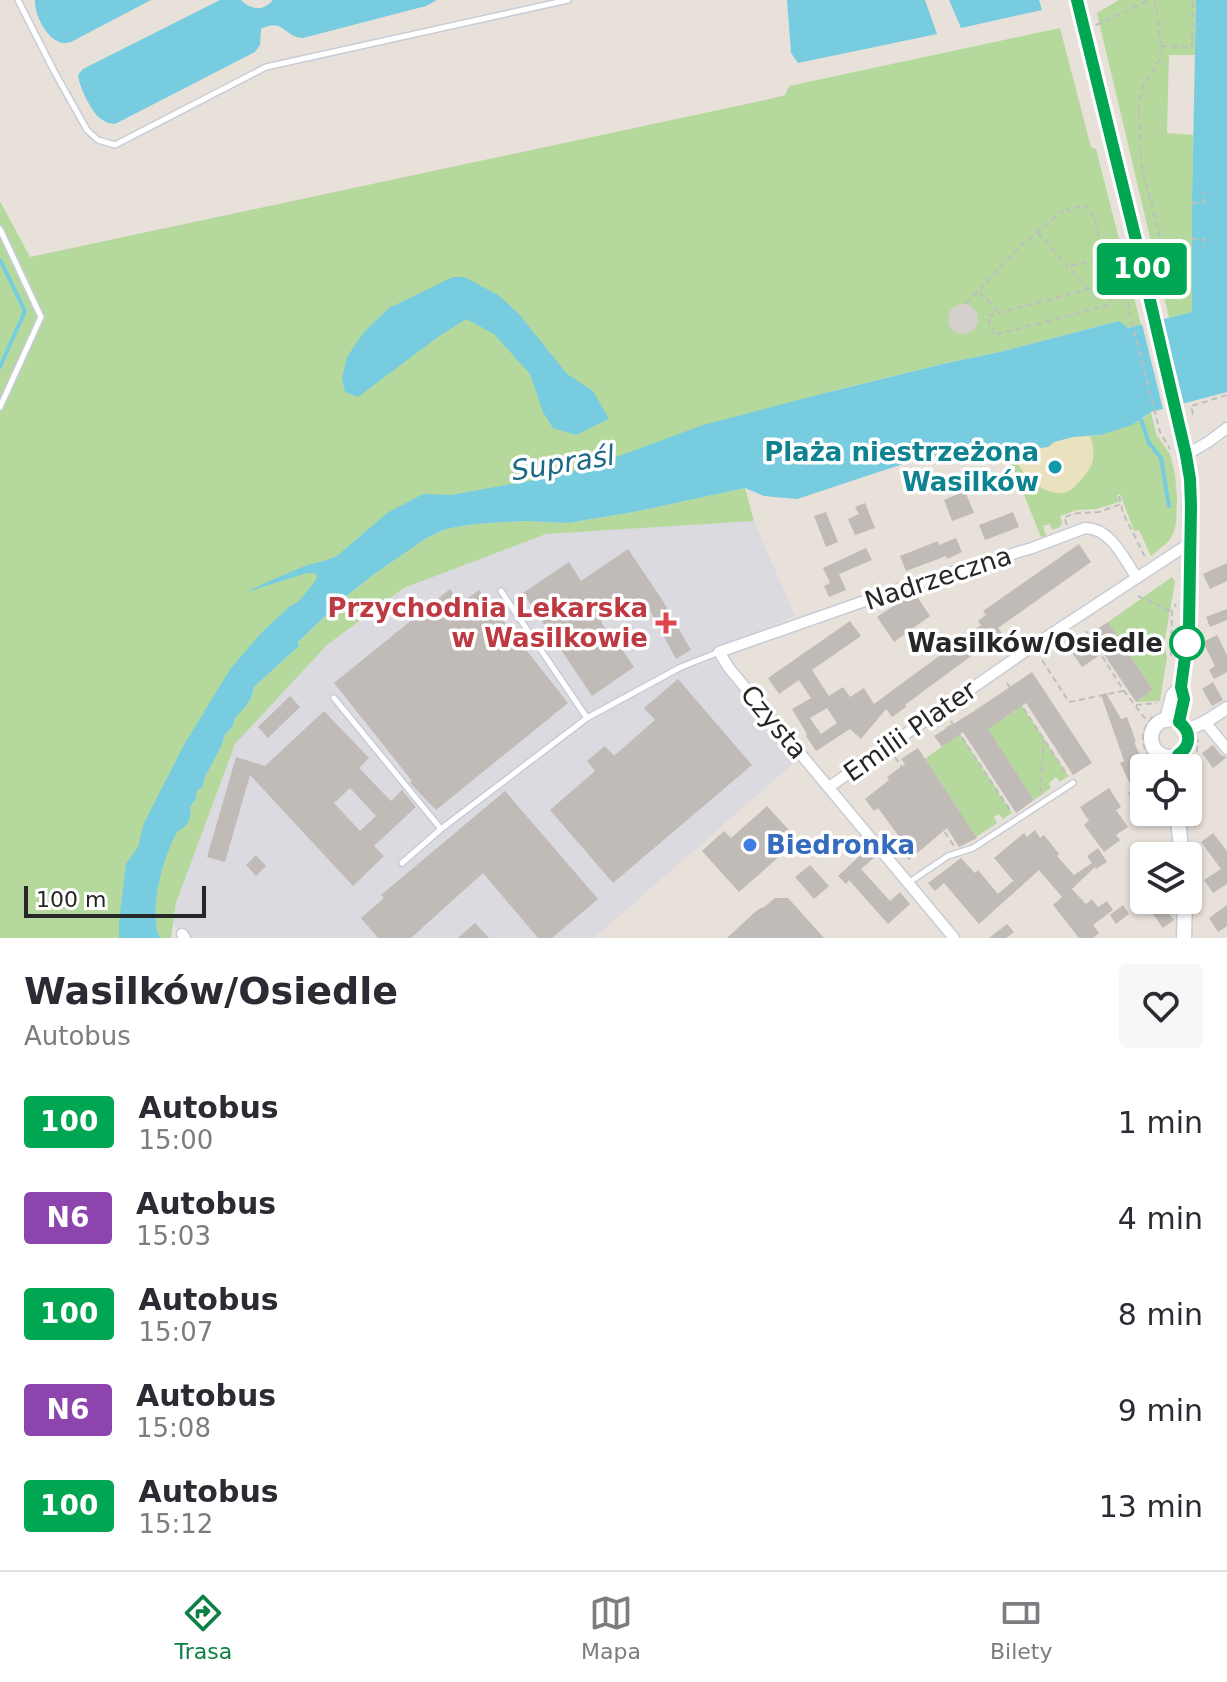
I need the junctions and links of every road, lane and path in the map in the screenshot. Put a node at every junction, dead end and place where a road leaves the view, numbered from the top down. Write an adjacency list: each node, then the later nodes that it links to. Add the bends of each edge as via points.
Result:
1 (18, 0): 2 (lane, via 87,130 115,145 266,67)
2 (568, 0)
3 (1077, 0): 27 (main road, via 1151,311)
4 (1150, 0): 7 (path)
5 (1155, 0): 8 (path)
6 (1193, 0): 8 (path, via 1192,47)
7 (1094, 26)
8 (1161, 46): 19 (path, via 1162,55 1142,89 1139,106 1141,164)
9 (1204, 192): 10 (path, via 1204,203)
10 (1192, 203)
11 (0, 229): 26 (lane, via 41,317)
12 (1037, 232): 16 (path, via 1066,208 1070,212 1078,205 1089,207); 18 (path); 22 (path)
13 (1192, 239): 14 (path, via 1204,239)
14 (1204, 248)
15 (1128, 252): 16 (path)
16 (1104, 257): 18 (path); 20 (path)
17 (1127, 258): 29 (path, via 1130,315 1160,432)
18 (1068, 267): 21 (path)
19 (1168, 267)
20 (1107, 280): 21 (path); 24 (path, via 1109,305 994,335 987,316)
21 (1088, 289): 24 (path)
22 (978, 291): 23 (path); 24 (path)
23 (966, 304)
24 (999, 312)
25 (1227, 395): 27 (path, via 1191,406 1193,413)
26 (0, 407)
27 (1183, 414): 29 (main road)
28 (1227, 428): 29 (street)
29 (1180, 455): 33 (main road, via 1190,479)
30 (1119, 496): 31 (path)
31 (1121, 504): 32 (path, via 1064,517); 34 (path)
32 (1070, 533): 35 (street, Nadrzeczna, via 1092,528 1105,534); 41 (street, Nadrzeczna)
33 (1190, 543): 35 (street, Emilii Plater); 53 (main road, via 1189,627 1181,687 1173,696)
34 (1147, 562)
35 (1137, 578): 61 (street, Emilii Plater)
36 (501, 591): 49 (lane)
37 (1178, 595): 39 (path)
38 (1138, 596): 39 (path)
39 (1172, 611): 43 (path)
40 (1086, 631): 45 (path)
41 (719, 652): 49 (lane); 61 (street, Czysta)
42 (1042, 660): 45 (path, via 1069,702)
43 (1171, 661)
44 (1007, 683): 54 (path)
45 (1124, 691): 47 (path)
46 (334, 698): 64 (lane)
47 (1134, 705): 51 (path); 51 (path, via 1163,703)
48 (1227, 708): 52 (street)
49 (587, 718): 64 (lane)
50 (951, 721): 63 (path)
51 (1148, 722): 56 (path, via 1143,745)
52 (1205, 722): 53 (street); 55 (street)
53 (1178, 724): 57 (main road, via 1160,722 1155,727 1151,740); 58 (main road, via 1188,744)
54 (1044, 739): 60 (path); 62 (path)
55 (1227, 749)
56 (1152, 754)
57 (1158, 754)
58 (1184, 754)
59 (895, 757): 65 (path)
60 (1073, 783): 62 (lane)
61 (829, 787): 67 (street, Czysta)
62 (1039, 806): 63 (lane)
63 (1016, 820): 65 (lane)
64 (441, 829): 66 (lane)
65 (959, 853): 67 (lane)
66 (402, 863)
67 (908, 883): 69 (street, Czysta)
68 (1185, 914): 70 (main road)
69 (954, 938)
70 (1184, 938)

